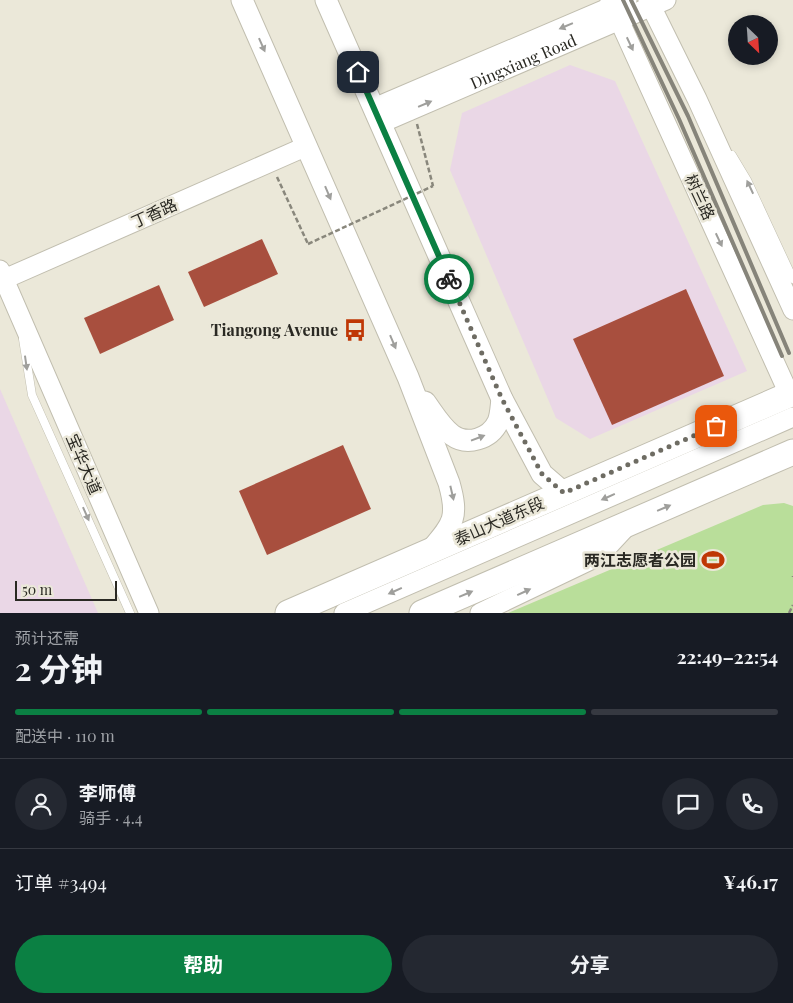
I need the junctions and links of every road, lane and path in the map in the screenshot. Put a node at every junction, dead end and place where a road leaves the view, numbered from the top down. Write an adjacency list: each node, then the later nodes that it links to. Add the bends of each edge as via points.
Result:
1 (242, 0): 8 (main road, one-way to 8)
2 (326, 0): 7 (main road)
3 (655, 2): 4 (street, Dingxiang Road); 5 (street)
4 (617, 7): 6 (street, Dingxiang Road, one-way to 4); 7 (street, Dingxiang Road, one-way to 7); 16 (street, 树兰路, one-way to 16)
5 (697, 99): 11 (lane, one-way to 5, via 747,180); 12 (street)
6 (413, 109): 7 (street, Dingxiang Road); 9 (path, bridge, via 432,186 308,244)
7 (377, 116): 15 (main road)
8 (308, 146): 9 (street, 丁香路); 14 (main road, one-way to 14)
9 (270, 162): 10 (street, 丁香路)
10 (1, 276): 13 (street, 宝华大道)
11 (793, 279)
12 (793, 310)
13 (20, 315): 25 (lane, 宝华大道, one-way to 25, via 32,395); 26 (street, 宝华大道)
14 (408, 377): 15 (main road, one-way to 15, via 444,427 460,440 468,442 492,429 497,422); 22 (main road, one-way to 22, via 453,498 452,523)
15 (502, 399): 20 (main road, via 542,474)
16 (792, 401): 18 (street); 19 (main road, 泰山大道东段)
17 (793, 452): 21 (main road, one-way to 17)
18 (701, 457): 19 (street); 29 (street, one-way to 29)
19 (607, 474): 20 (main road, 泰山大道东段)
20 (564, 493): 22 (main road, 泰山大道东段)
21 (629, 523): 30 (main road, one-way to 21); 31 (street, one-way to 21, via 599,556)
22 (431, 550): 23 (main road, 泰山大道东段)
23 (388, 569): 27 (main road, 泰山大道东段); 28 (street)
24 (793, 606): 32 (path)
25 (130, 613)
26 (149, 613)
27 (288, 613)
28 (330, 613)
29 (344, 613)
30 (422, 613)
31 (480, 613)
32 (789, 613)

